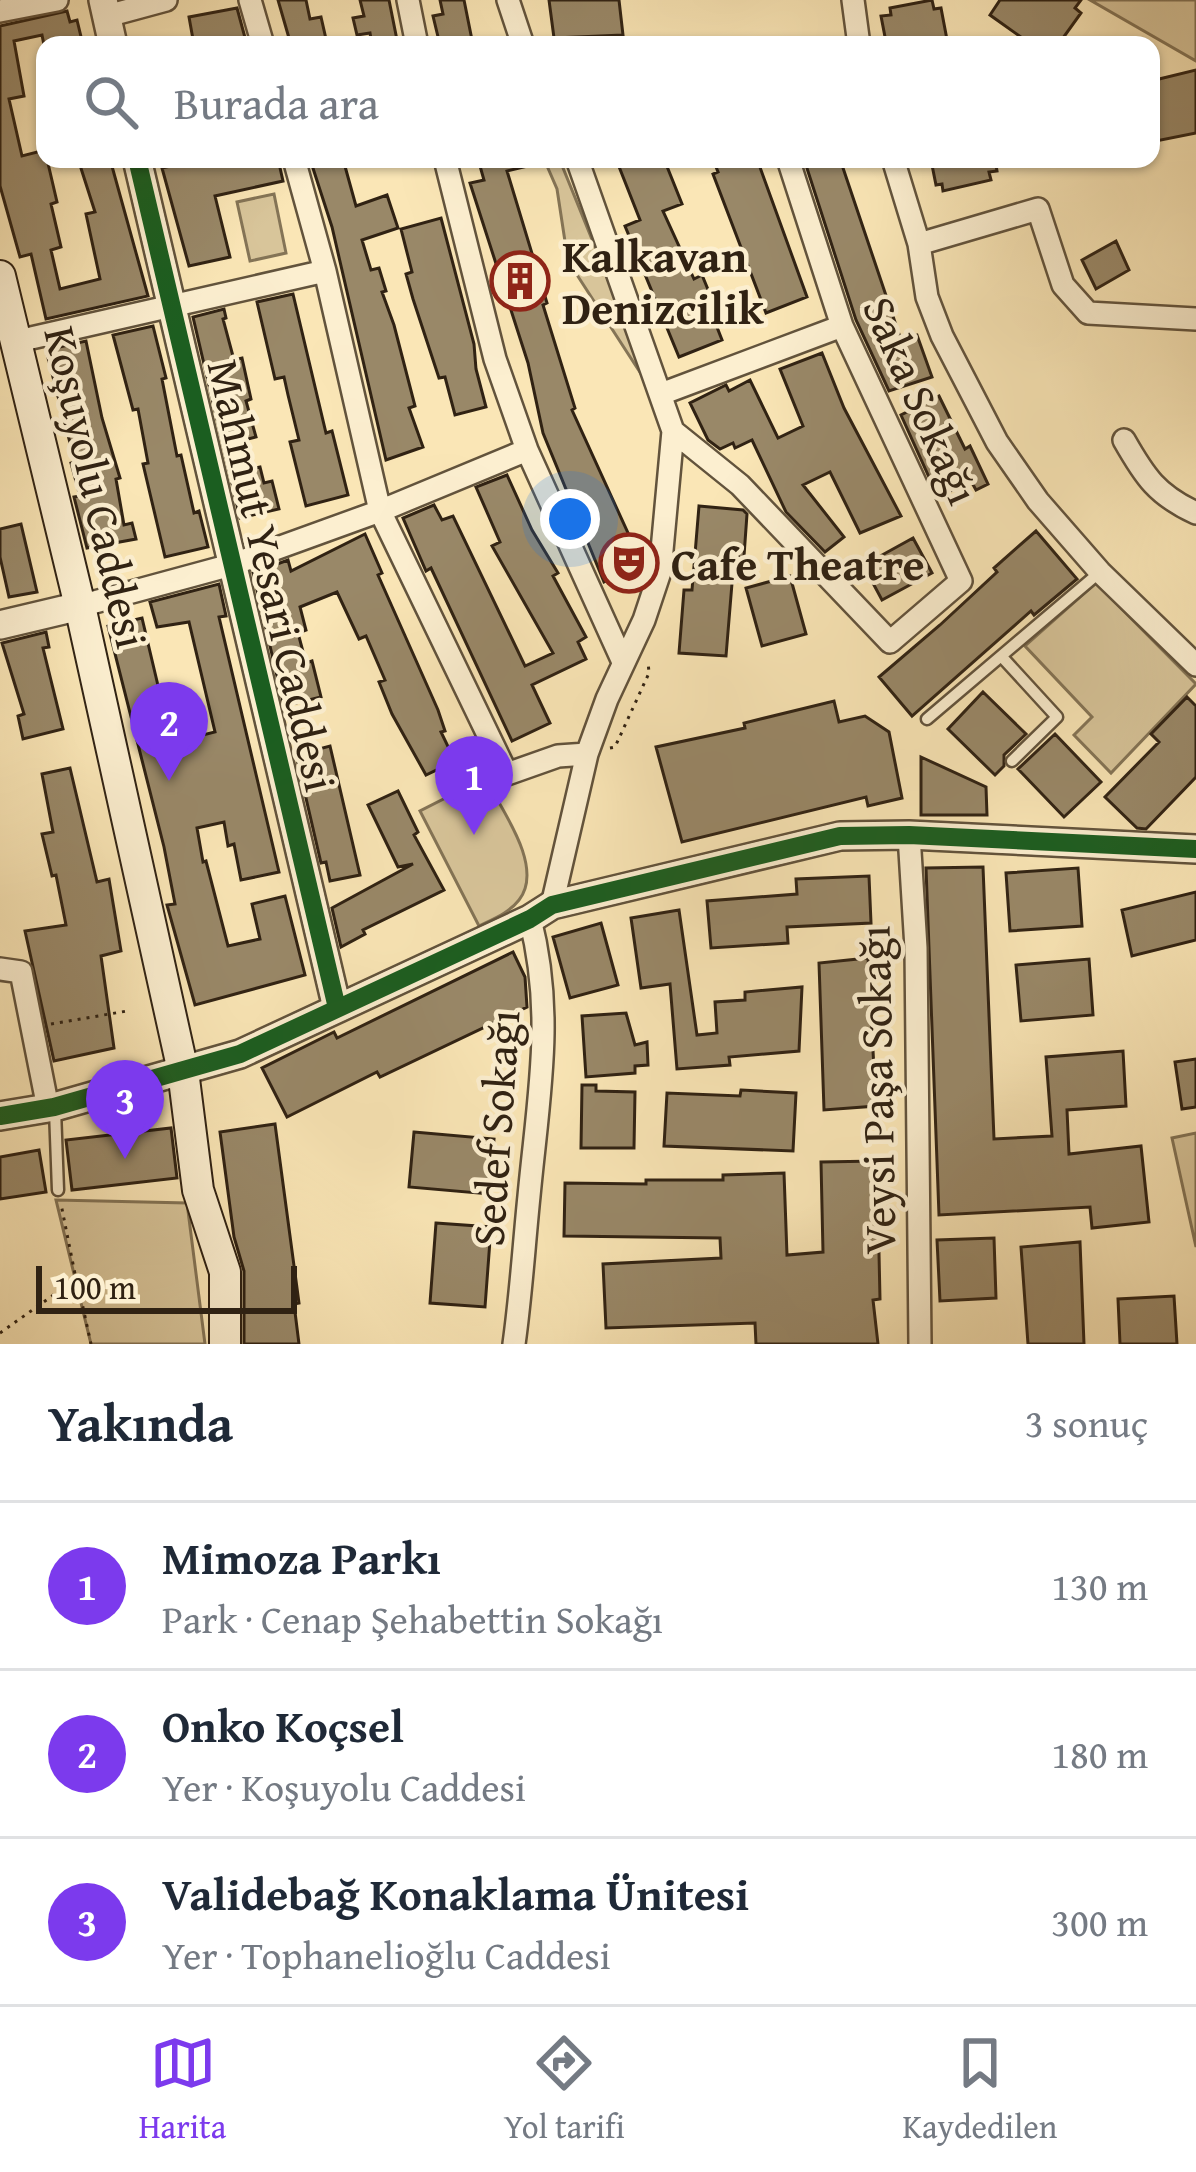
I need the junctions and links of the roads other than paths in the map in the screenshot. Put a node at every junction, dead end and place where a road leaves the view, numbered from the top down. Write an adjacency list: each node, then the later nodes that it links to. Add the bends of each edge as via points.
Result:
1 (57, 0): 9 (street)
2 (166, 0): 8 (street)
3 (250, 0): 10 (street)
4 (408, 0): 11 (street)
5 (508, 0): 12 (street)
6 (853, 0): 13 (street)
7 (865, 0): 14 (street)
8 (105, 8)
9 (0, 10)
10 (260, 36)
11 (415, 36)
12 (520, 36)
13 (857, 36)
14 (859, 36)
15 (139, 168): 24 (street, Mahmut Yesari Caddesi)
16 (296, 168): 22 (street)
17 (447, 168): 31 (street)
18 (580, 168): 28 (street)
19 (791, 168): 26 (street, Saka Sokağı)
20 (896, 168): 21 (street)
21 (920, 244): 25 (street, via 1038,209 1063,285 1088,313); 35 (street, via 942,336 997,442)
22 (325, 271): 24 (street); 32 (street)
23 (0, 276): 27 (main road, Koşuyolu Caddesi)
24 (170, 309): 27 (street); 34 (street, Mahmut Yesari Caddesi)
25 (1196, 319)
26 (842, 326): 28 (street); 29 (street, Saka Sokağı, via 962,581 890,642 740,485)
27 (18, 341): 36 (main road, Koşuyolu Caddesi)
28 (661, 394): 29 (street)
29 (673, 431): 39 (street, via 660,572)
30 (1124, 440): 33 (street, via 1165,499)
31 (527, 450): 32 (street); 39 (street)
32 (380, 511): 34 (street); 42 (street, via 507,774)
33 (1196, 513)
34 (231, 565): 36 (street); 48 (street, Mahmut Yesari Caddesi)
35 (1100, 572): 38 (lane); 40 (street)
36 (80, 606): 37 (street); 49 (main road, Koşuyolu Caddesi)
37 (0, 625)
38 (1002, 657): 41 (lane); 43 (lane, via 1057,716)
39 (623, 662): 42 (street)
40 (1196, 665)
41 (927, 719)
42 (587, 754): 46 (street)
43 (1012, 761)
44 (909, 835): 45 (street); 46 (street, via 815,841); 55 (street, Veysi Paşa Sokağı)
45 (1196, 849)
46 (541, 912): 48 (street); 54 (street, Sedef Sokağı, via 542,1100)
47 (0, 969): 50 (street, via 21,972)
48 (337, 1008): 49 (street)
49 (183, 1071): 50 (street); 53 (main road, Koşuyolu Caddesi, via 198,1190 225,1272)
50 (51, 1107): 51 (street); 52 (lane)
51 (0, 1116)
52 (58, 1190)
53 (225, 1344)
54 (514, 1344)
55 (920, 1344)

